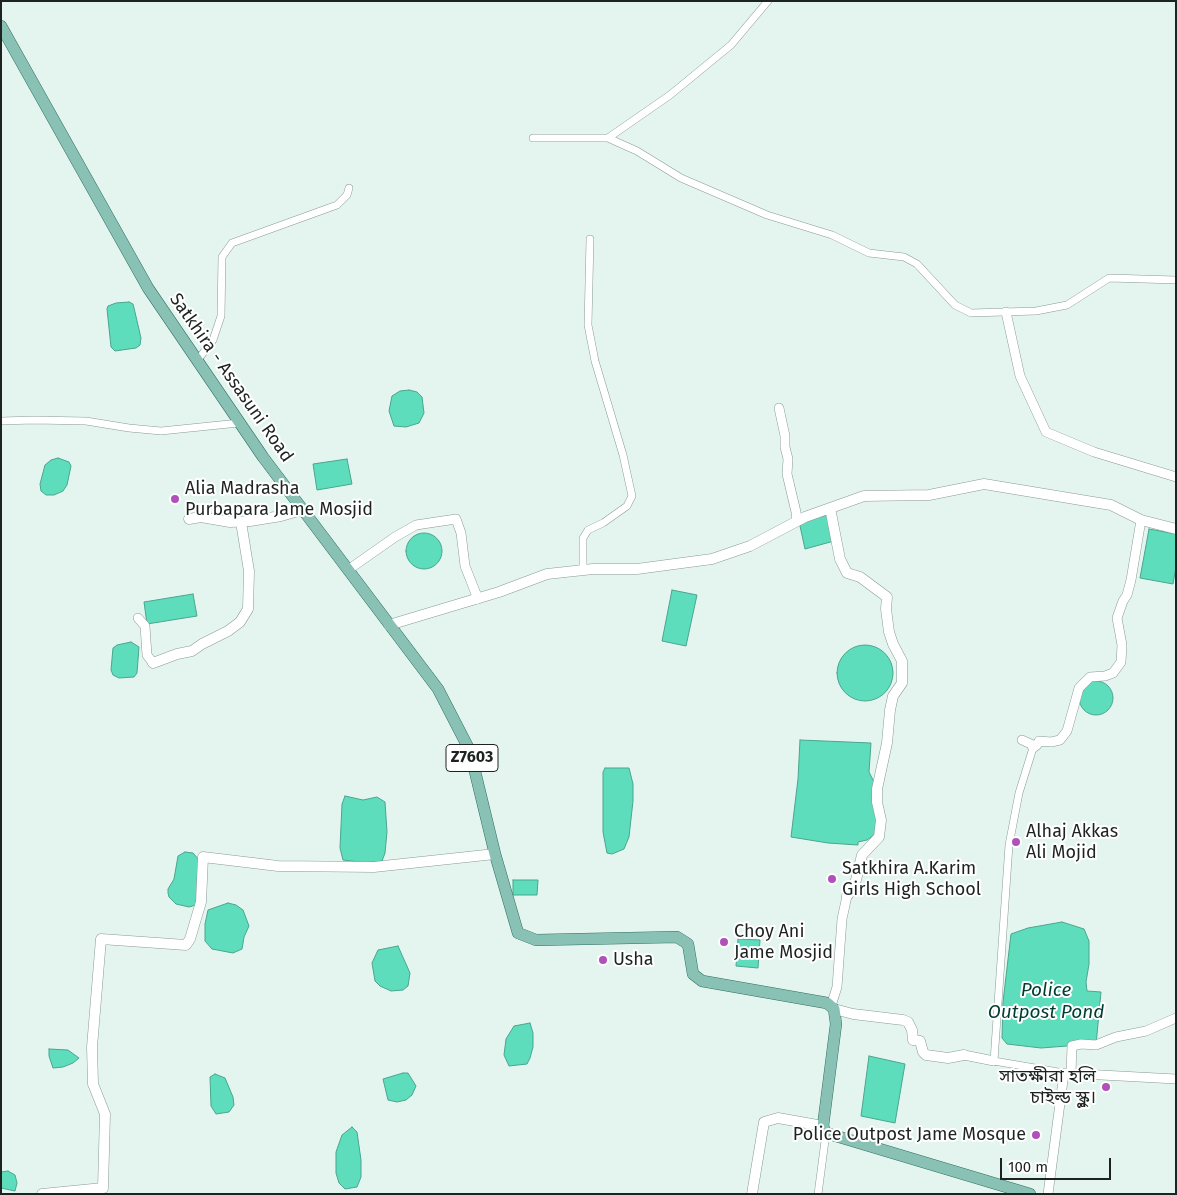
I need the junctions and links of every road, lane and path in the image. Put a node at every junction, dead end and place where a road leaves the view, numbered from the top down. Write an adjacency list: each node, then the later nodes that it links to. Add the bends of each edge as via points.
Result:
1 (768, 1): 4 (street, via 731,45 670,95)
2 (1, 26): 9 (main road, Satkhira - Assasuni Road / Z7603, via 148,288)
3 (533, 138): 4 (street)
4 (608, 138): 8 (street, via 682,178 767,215 832,235 869,253 904,257 917,264 955,305 971,313)
5 (349, 188): 9 (street, via 337,205 232,243 222,257 221,316 213,340)
6 (590, 239): 22 (street, via 588,324 632,496 627,506 588,530 583,538)
7 (1176, 280): 8 (street, via 1109,278 1067,305)
8 (1006, 312): 13 (street, via 1020,376 1046,432 1094,452)
9 (197, 361): 12 (main road, Satkhira - Assasuni Road / Z7603)
10 (780, 408): 18 (street)
11 (1, 421): 12 (street, via 86,421 161,431)
12 (239, 423): 15 (main road, Satkhira - Assasuni Road / Z7603)
13 (1176, 477)
14 (830, 508): 17 (main road, via 864,496 929,495 984,484 1111,505); 18 (main road); 30 (main road, via 840,559 847,573 860,577 887,597 890,632 902,661 902,683 893,696 877,789 881,820 879,837 862,856 856,880)
15 (302, 510): 19 (main road); 21 (main road, Satkhira - Assasuni Road / Z7603)
16 (189, 519): 19 (main road, via 201,517)
17 (1141, 520): 20 (main road); 28 (street, via 1131,580 1117,618 1122,645 1121,662 1113,673 1090,677 1079,688 1064,737 1056,741 1039,741)
18 (796, 521): 22 (main road, via 750,546 712,558 637,569)
19 (242, 522): 26 (main road, via 249,572 248,609 244,616 228,631 192,651)
20 (1176, 529)
21 (348, 570): 23 (street, via 416,525 456,519 466,566); 25 (main road, Satkhira - Assasuni Road / Z7603)
22 (583, 570): 23 (main road, via 547,574)
23 (478, 599): 25 (main road)
24 (138, 618): 26 (street, via 145,626 147,655)
25 (389, 625): 29 (main road, Satkhira - Assasuni Road / Z7603, via 438,689 470,751)
26 (153, 663)
27 (1022, 740): 28 (street)
28 (1033, 748): 34 (street, via 1018,793 1009,845)
29 (495, 854): 31 (main road, Satkhira - Assasuni Road / Z7603, via 518,934 536,940 677,937 688,944 693,974 702,981 827,1003); 38 (main road, via 374,867 278,866 203,856 201,902 186,945 101,939 92,1046 93,1084 106,1114 103,1188)
30 (847, 896): 31 (street)
31 (833, 1008): 33 (main road, via 908,1022 913,1040 920,1041 926,1055 948,1058); 37 (main road, via 836,1024)
32 (1176, 1018): 35 (street, via 1146,1031 1096,1045 1072,1046)
33 (964, 1055): 34 (street)
34 (994, 1061): 35 (street)
35 (1068, 1073): 36 (street); 42 (street)
36 (1176, 1079)
37 (825, 1130): 39 (main road, via 778,1118 764,1122); 40 (street); 41 (main road)
38 (42, 1194)
39 (752, 1194)
40 (818, 1194)
41 (1030, 1194)
42 (1048, 1194)

